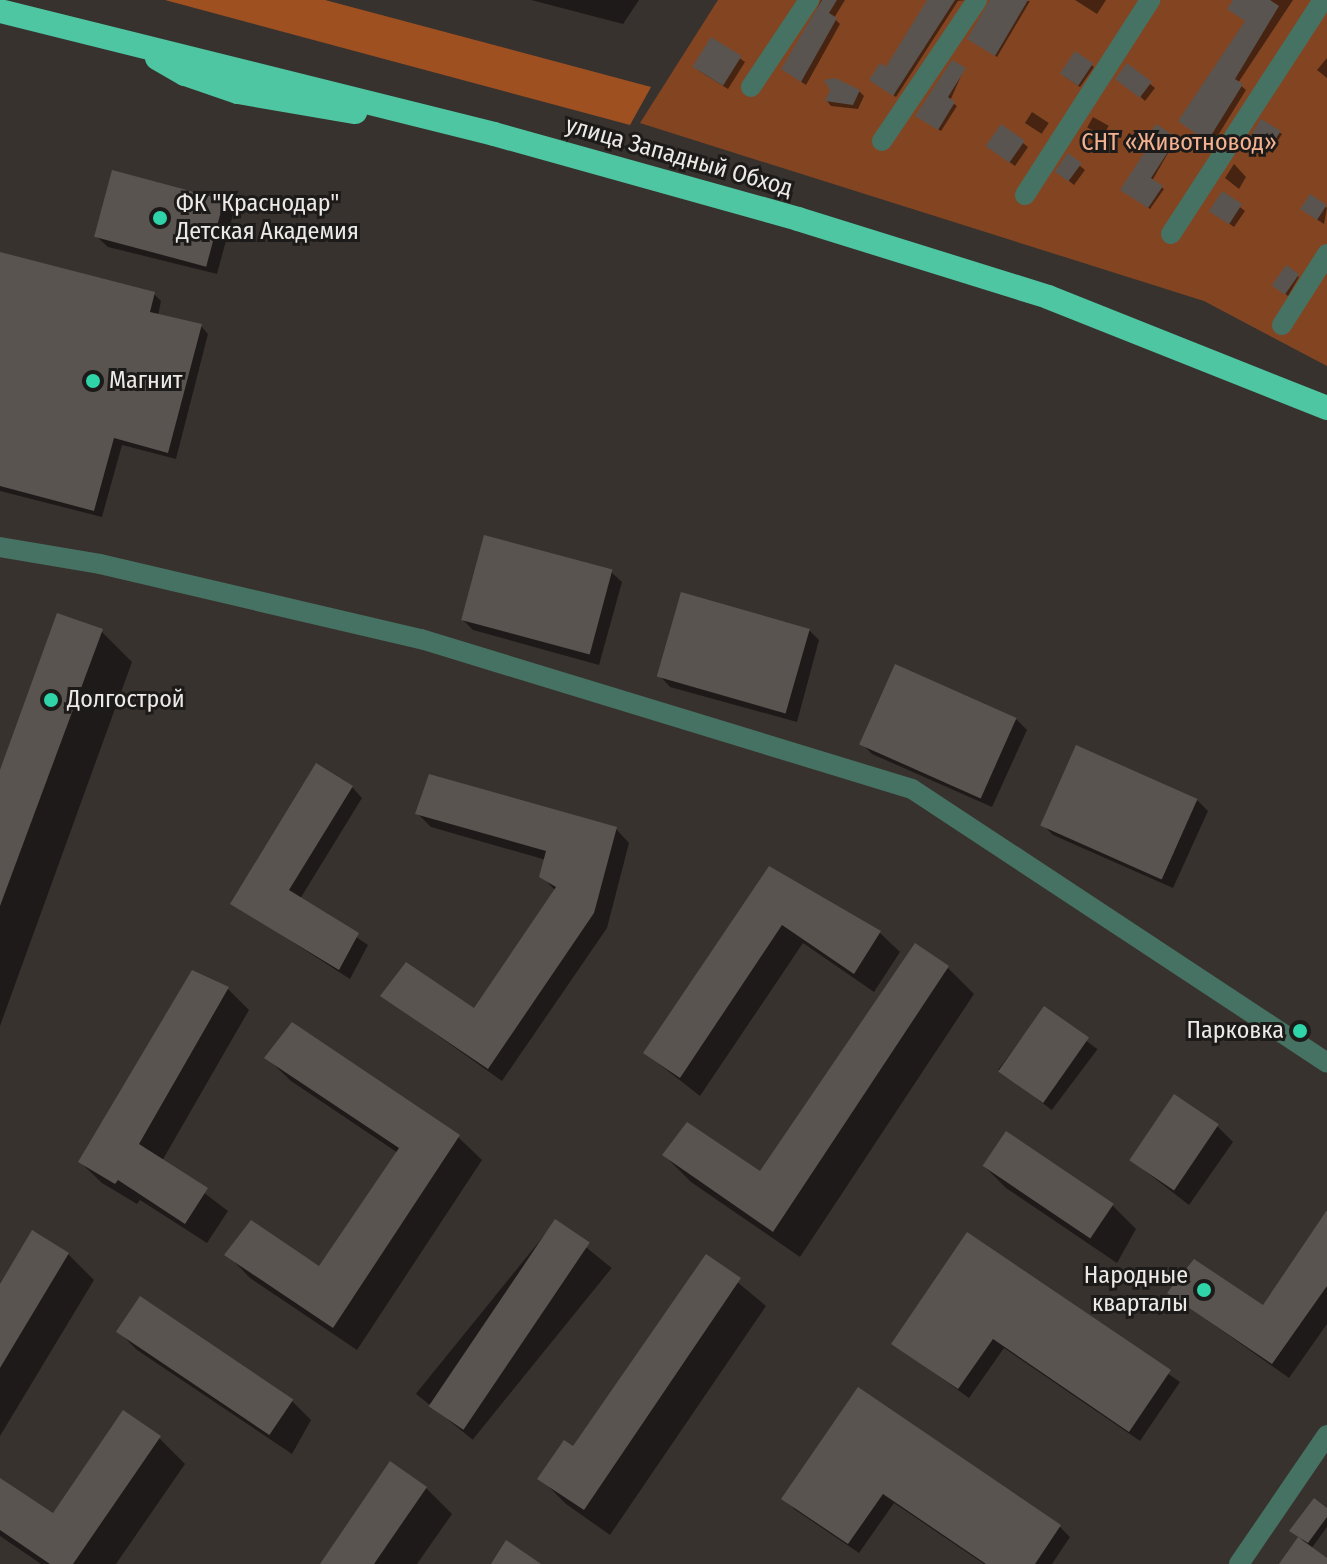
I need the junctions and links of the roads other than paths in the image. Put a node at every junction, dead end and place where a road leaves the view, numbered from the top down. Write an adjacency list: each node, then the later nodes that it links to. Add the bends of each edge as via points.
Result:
1 (19, 0): 13 (highway, улица Западный Обход, via 498,123 800,209 1051,285)
2 (809, 0): 7 (street)
3 (977, 0): 8 (street)
4 (1150, 0): 9 (street)
5 (1323, 0): 10 (street)
6 (0, 11): 14 (highway, улица Западный Обход, via 798,219 1048,297)
7 (751, 87)
8 (882, 141)
9 (1025, 195)
10 (1171, 234)
11 (1327, 254): 12 (street)
12 (1282, 325)
13 (1327, 390)
14 (1327, 408)
15 (0, 547): 16 (street, via 100,564 421,639 912,789)
16 (1327, 1063)
17 (1327, 1435): 18 (street)
18 (1239, 1564)

